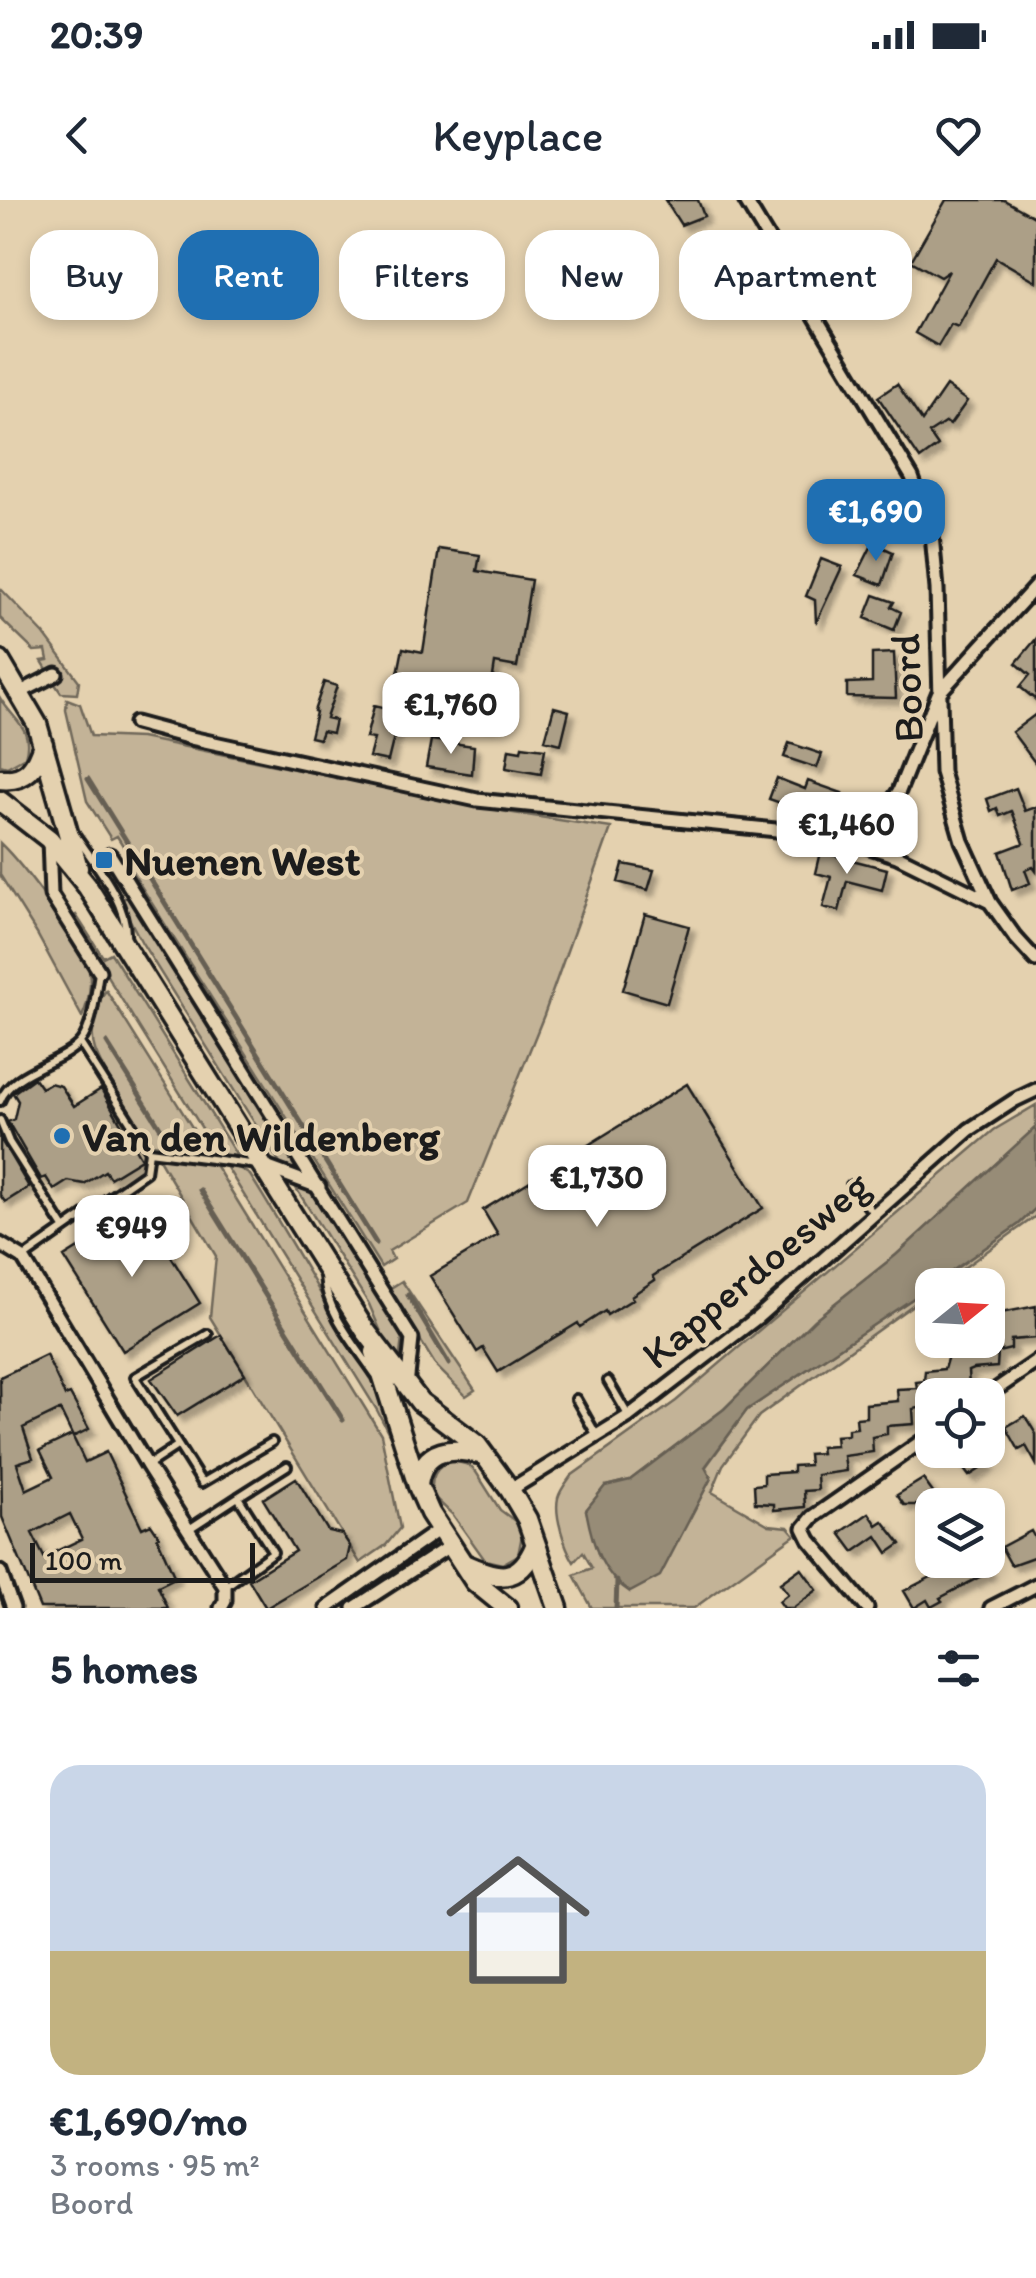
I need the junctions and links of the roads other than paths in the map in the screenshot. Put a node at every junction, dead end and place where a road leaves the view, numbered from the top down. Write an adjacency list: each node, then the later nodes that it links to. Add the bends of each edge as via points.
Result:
1 (745, 200): 6 (street, Boord, via 912,476 932,535)
2 (1036, 586): 6 (street)
3 (0, 662): 5 (main road)
4 (56, 674): 5 (street)
5 (20, 694): 8 (main road)
6 (938, 694): 12 (street, via 884,814 864,829); 16 (street, Boord, via 942,772 962,841)
7 (135, 723): 12 (street, via 477,800)
8 (43, 744): 9 (main road, via 30,772); 11 (main road)
9 (0, 779)
10 (0, 801): 13 (main road)
11 (61, 813): 15 (main road); 17 (lane, via 122,913)
12 (836, 836): 16 (street, via 897,856)
13 (49, 839): 15 (main road); 19 (street, via 51,895)
14 (110, 854): 27 (street)
15 (87, 886): 17 (main road)
16 (990, 902): 18 (street, Boord)
17 (126, 948): 25 (main road)
18 (1036, 960)
19 (99, 971): 20 (lane)
20 (80, 1042): 22 (lane, via 24,1076); 24 (lane)
21 (1036, 1090): 28 (street, Kapperdoesweg, via 968,1130)
22 (0, 1101)
23 (0, 1120): 29 (lane)
24 (150, 1152): 25 (lane); 29 (lane, via 146,1172)
25 (262, 1166): 27 (street); 32 (main road)
26 (851, 1185): 28 (lane)
27 (320, 1188): 38 (street, via 412,1339)
28 (874, 1214): 41 (street, Kapperdoesweg, via 758,1317)
29 (64, 1228): 31 (lane)
30 (0, 1244): 31 (street)
31 (23, 1258): 47 (street)
32 (324, 1264): 33 (main road); 39 (lane, via 332,1308)
33 (365, 1330): 38 (main road); 39 (main road)
34 (208, 1334): 44 (lane, via 135,1377)
35 (1034, 1367): 37 (street)
36 (608, 1380): 41 (lane)
37 (1005, 1385)
38 (407, 1386): 46 (main road)
39 (390, 1398): 49 (main road)
40 (576, 1399): 42 (lane)
41 (629, 1416): 42 (street, Kapperdoesweg)
42 (597, 1436): 50 (street, Kapperdoesweg)
43 (272, 1442): 44 (lane, via 202,1483)
44 (177, 1446): 47 (lane)
45 (915, 1446): 66 (street, via 804,1528)
46 (484, 1456): 49 (main road, via 440,1452 425,1462); 50 (main road)
47 (147, 1465): 53 (street)
48 (288, 1466): 51 (lane)
49 (418, 1486): 52 (main road)
50 (510, 1490): 55 (main road)
51 (238, 1497): 53 (lane); 59 (lane, via 273,1552)
52 (440, 1528): 54 (main road); 62 (street)
53 (188, 1530): 59 (street)
54 (451, 1545): 56 (main road); 63 (street)
55 (536, 1546): 56 (main road, via 523,1568 510,1575 493,1576); 65 (main road)
56 (462, 1563): 64 (main road)
57 (0, 1572): 60 (street)
58 (1036, 1585): 67 (street)
59 (225, 1587): 61 (street)
60 (13, 1608)
61 (221, 1608)
62 (327, 1608)
63 (354, 1608)
64 (506, 1608)
65 (558, 1608)
66 (867, 1608)
67 (990, 1608)

